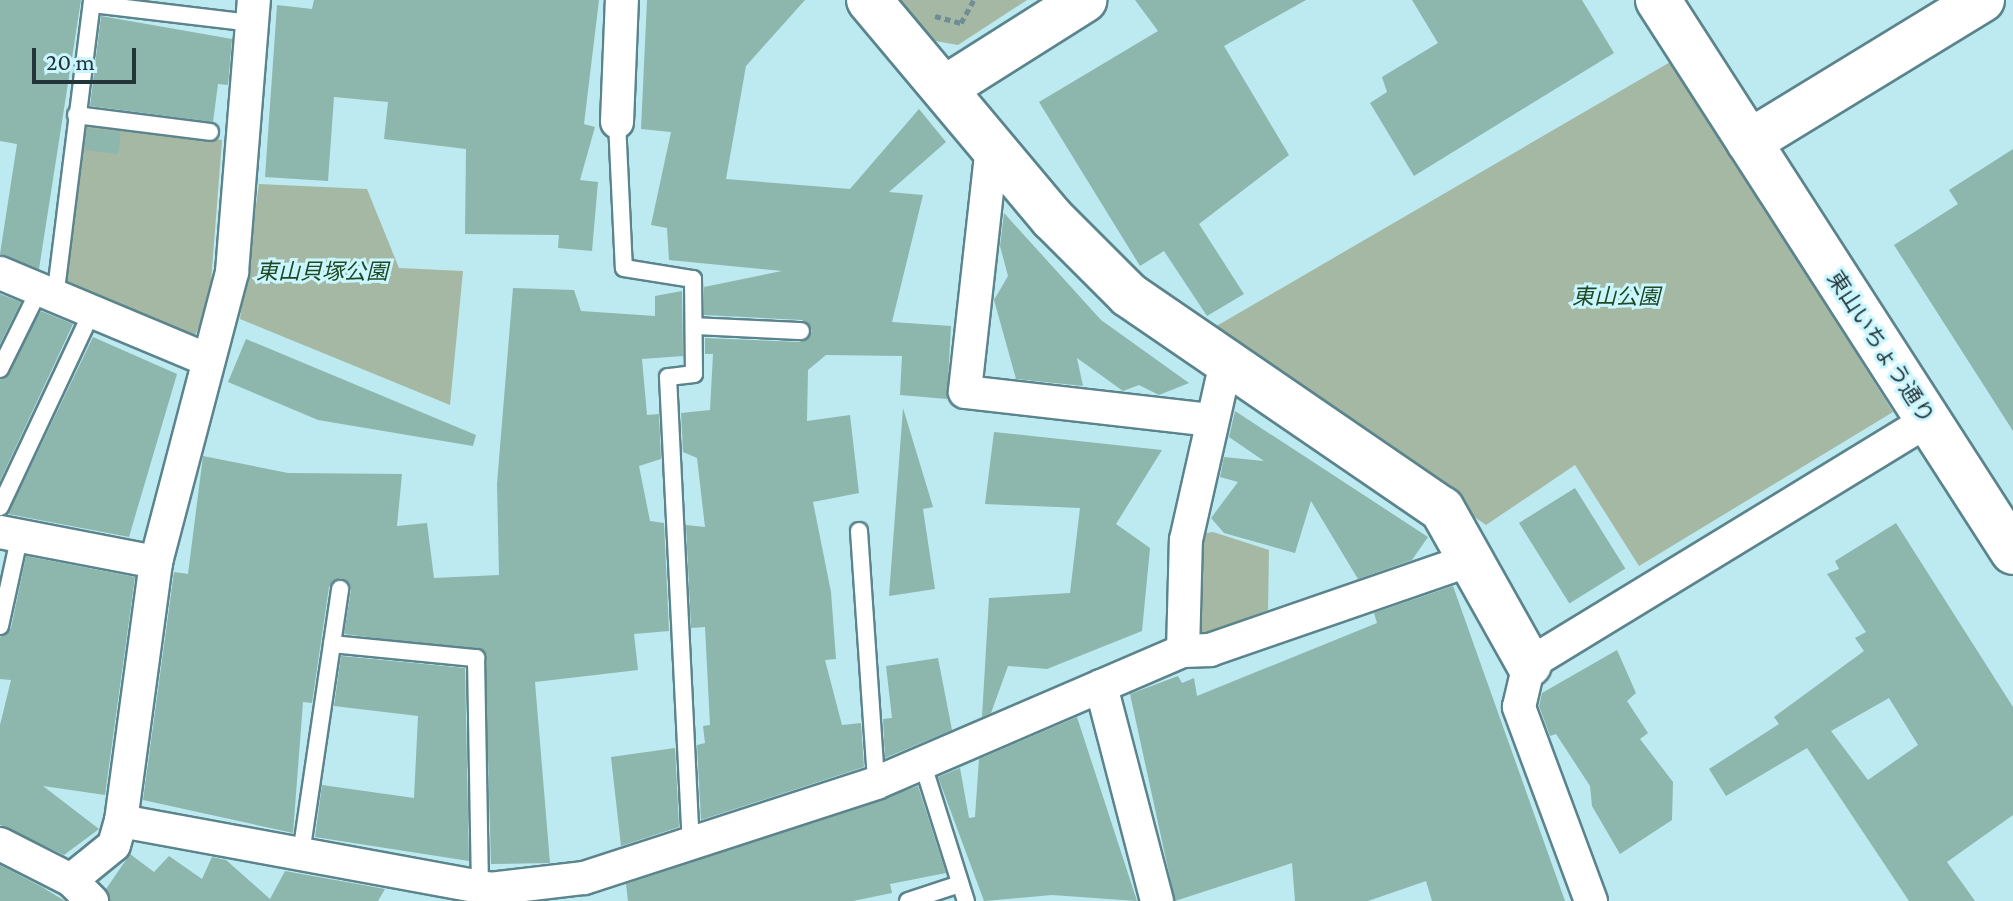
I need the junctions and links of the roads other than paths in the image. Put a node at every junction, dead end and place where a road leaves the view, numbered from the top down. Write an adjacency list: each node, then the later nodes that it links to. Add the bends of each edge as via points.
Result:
1 (622, 0): 10 (street)
2 (869, 0): 8 (street)
3 (1084, 0): 8 (street)
4 (1658, 0): 12 (street, 東山いちょう通り)
5 (1982, 0): 12 (street)
6 (92, 2): 7 (lane); 9 (lane)
7 (252, 12): 19 (street, via 232,272)
8 (945, 88): 13 (street)
9 (76, 115): 11 (lane); 15 (lane)
10 (617, 122): 17 (lane, via 624,268 693,279)
11 (210, 132)
12 (1749, 142): 23 (street, 東山いちょう通り)
13 (992, 146): 20 (street, via 1129,295); 22 (street, via 965,392)
14 (0, 273): 15 (street)
15 (47, 294): 16 (street); 21 (lane)
16 (91, 314): 19 (street); 24 (lane)
17 (694, 326): 18 (lane); 40 (lane, via 694,374 668,377)
18 (801, 331)
19 (208, 360): 29 (street)
20 (1225, 367): 22 (street); 28 (street, via 1442,509)
21 (0, 369)
22 (1211, 420): 33 (street, via 1186,540)
23 (1928, 420): 27 (street, 東山いちょう通り); 34 (street)
24 (0, 507)
25 (859, 531): 37 (lane)
26 (10, 533): 29 (street); 31 (lane)
27 (2013, 552)
28 (1473, 559): 33 (street, via 1210,650); 34 (street)
29 (156, 562): 38 (street)
30 (340, 589): 32 (lane)
31 (0, 626)
32 (332, 644): 41 (lane); 43 (lane, via 476,658)
33 (1183, 651): 35 (street)
34 (1529, 664): 48 (street, via 1519,707)
35 (1101, 686): 36 (street); 47 (street)
36 (923, 765): 37 (street); 42 (lane)
37 (876, 783): 40 (street)
38 (121, 821): 41 (street); 44 (street, via 114,845)
39 (0, 844): 44 (street)
40 (691, 848): 43 (street, via 584,878)
41 (301, 854): 43 (street)
42 (960, 884): 45 (lane); 46 (lane)
43 (480, 888)
44 (82, 890)
45 (908, 901)
46 (966, 901)
47 (1157, 901)
48 (1591, 901)

